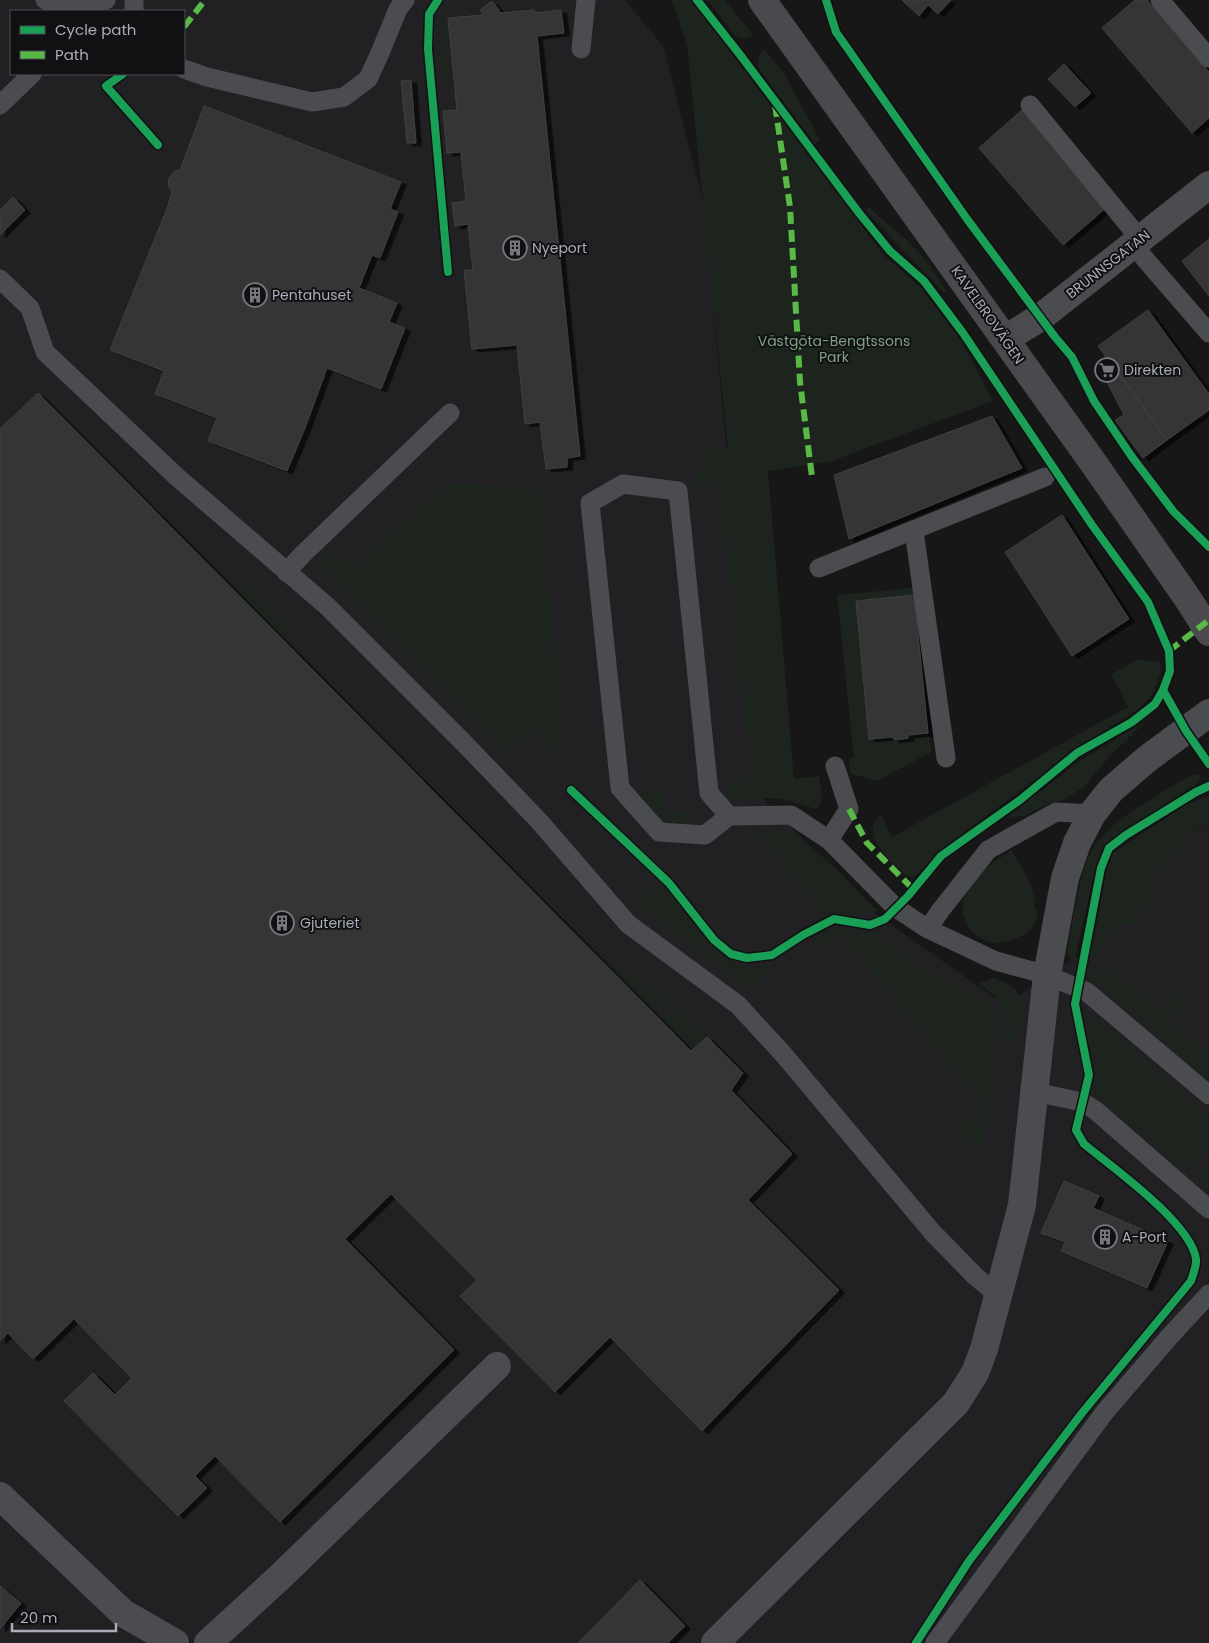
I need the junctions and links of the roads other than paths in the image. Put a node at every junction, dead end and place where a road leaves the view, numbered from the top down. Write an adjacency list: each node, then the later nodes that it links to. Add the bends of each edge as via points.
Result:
1 (45, 0): 2 (lane, via 65,6)
2 (106, 0)
3 (405, 0): 9 (lane, via 368,78 344,97 312,102)
4 (586, 0): 7 (lane)
5 (762, 0): 17 (main road, KAVELBROVÄGEN)
6 (1160, 0): 8 (lane)
7 (581, 49)
8 (1209, 58)
9 (185, 69)
10 (31, 75): 11 (lane)
11 (0, 105)
12 (1030, 105): 14 (lane)
13 (1209, 185): 14 (street, BRUNNSGATAN)
14 (1137, 241): 16 (lane, via 1144,259); 17 (street, BRUNNSGATAN, via 1041,317)
15 (0, 279): 22 (lane, via 30,308 45,352 176,477)
16 (1208, 332)
17 (1006, 339): 23 (main road, KAVELBROVÄGEN)
18 (450, 413): 22 (lane)
19 (1045, 477): 20 (lane)
20 (914, 531): 21 (lane); 25 (lane)
21 (819, 568)
22 (286, 572): 36 (lane, via 328,607 462,740 539,821 628,924 738,1005 933,1232)
23 (1209, 632)
24 (1209, 713): 27 (street, via 1111,790)
25 (946, 758)
26 (835, 766): 29 (lane, via 849,810)
27 (1092, 814): 30 (lane, via 1056,812 988,850); 31 (street, via 1077,843 1065,878)
28 (729, 816): 28 (lane, via 709,793 678,491 623,484 590,503 620,788 658,832 705,835); 29 (lane, via 791,815)
29 (829, 840): 30 (lane, via 896,908)
30 (928, 929): 31 (lane, via 996,961)
31 (1047, 975): 32 (street); 33 (lane, via 1087,992)
32 (1035, 1092): 34 (lane, via 1082,1102 1096,1110); 36 (street, via 1022,1205)
33 (1209, 1094)
34 (1209, 1209)
35 (1209, 1294): 42 (lane, via 1104,1413)
36 (999, 1296): 41 (street, via 975,1373 956,1403)
37 (497, 1366): 40 (street)
38 (0, 1496): 39 (street, via 123,1613)
39 (175, 1643)
40 (208, 1643)
41 (715, 1643)
42 (935, 1643)

